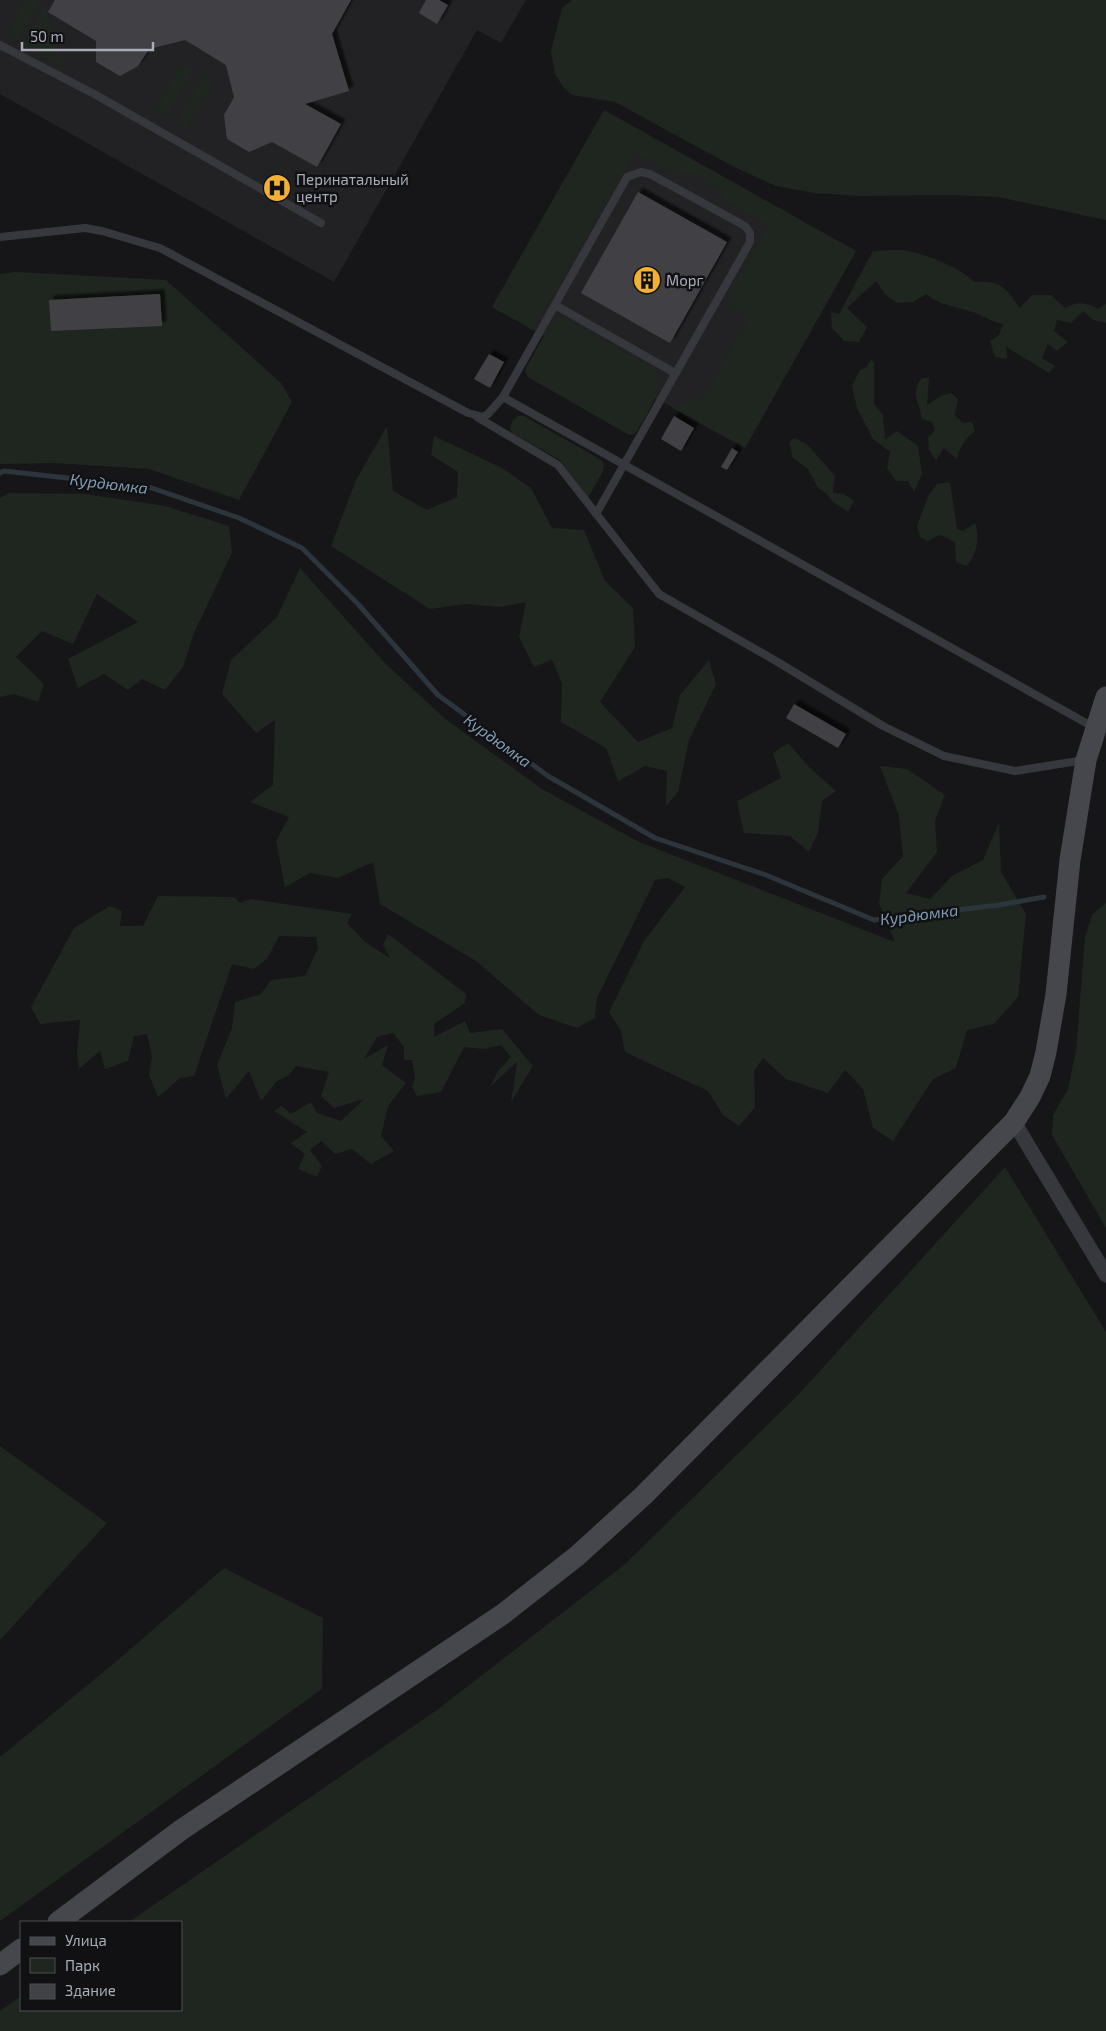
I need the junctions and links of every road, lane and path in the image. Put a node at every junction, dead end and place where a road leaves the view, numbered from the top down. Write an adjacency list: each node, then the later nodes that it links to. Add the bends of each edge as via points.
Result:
1 (0, 45): 2 (lane, via 96,95)
2 (321, 223)
3 (0, 237): 7 (lane, via 86,228 160,248)
4 (556, 304): 5 (lane); 5 (lane, via 627,177 634,174 650,174 745,226 750,233 750,242); 6 (lane)
5 (675, 373): 8 (lane)
6 (503, 397): 7 (lane, via 488,414); 8 (lane)
7 (475, 416): 9 (lane, via 558,465)
8 (624, 463): 9 (lane); 11 (lane)
9 (596, 514): 12 (lane, via 659,594 883,726 944,756 1015,771)
10 (1106, 696): 11 (main road)
11 (1096, 728): 12 (main road)
12 (1086, 760): 13 (main road, via 1046,1052 1040,1076)
13 (1014, 1122): 14 (street); 15 (main road, via 642,1496 577,1556 503,1614 181,1830)
14 (1106, 1275)
15 (59, 1921)
16 (20, 1951): 17 (main road)
17 (0, 1965)

